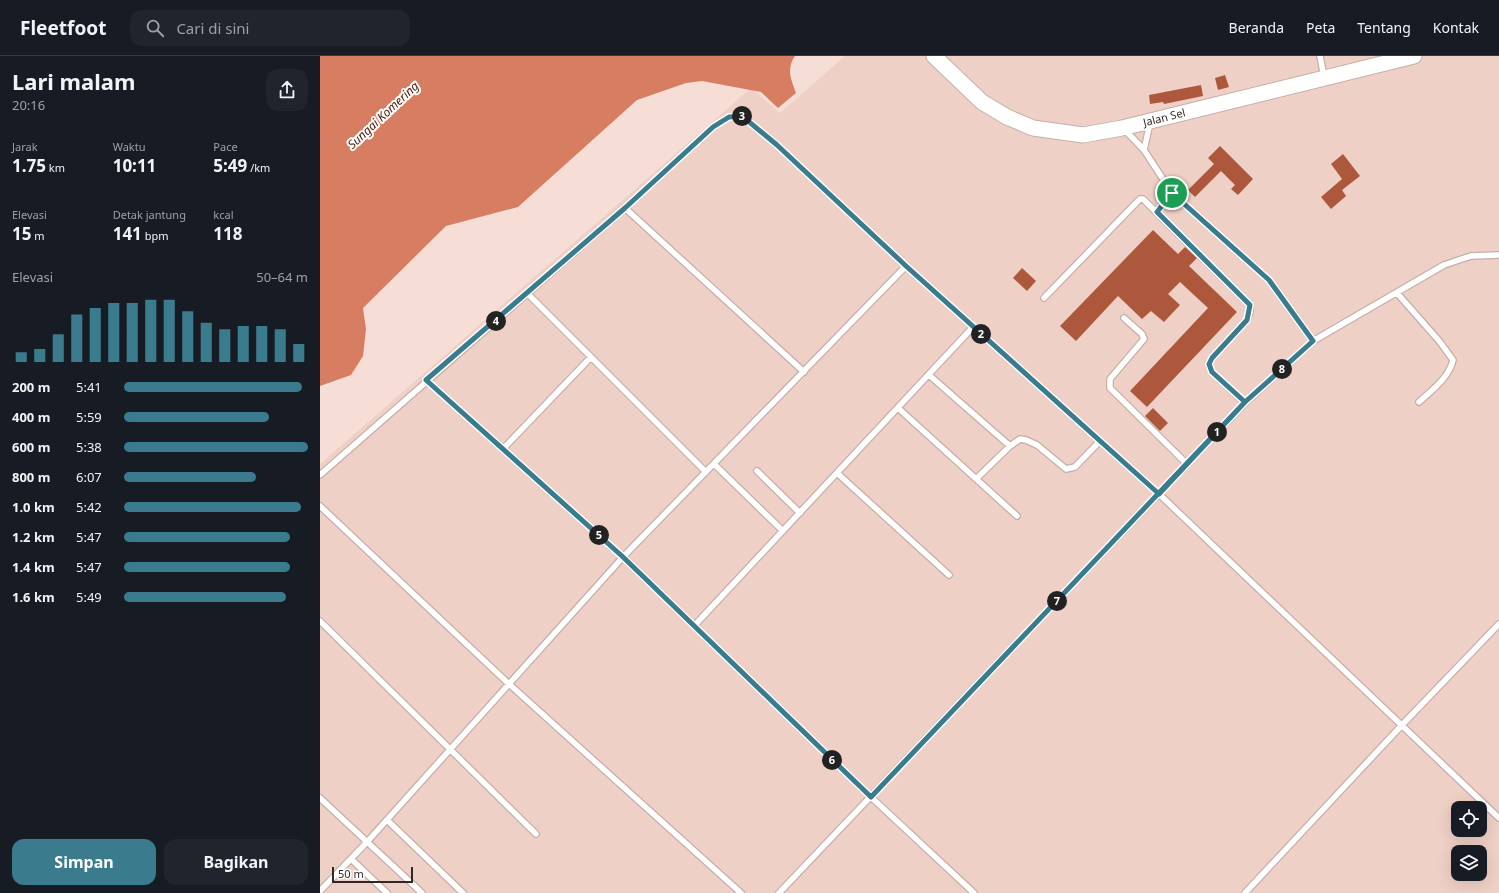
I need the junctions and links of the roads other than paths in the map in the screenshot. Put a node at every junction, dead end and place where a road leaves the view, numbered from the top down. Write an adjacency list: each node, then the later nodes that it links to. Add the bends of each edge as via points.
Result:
1 (934, 56): 6 (street, Jalan Sel, via 982,102 1007,117 1033,128 1083,135)
2 (1320, 56): 4 (lane)
3 (1414, 56): 4 (street, Jalan Sel)
4 (1324, 78): 5 (street, Jalan Sel)
5 (1150, 121): 6 (street, Jalan Sel); 7 (lane)
6 (1122, 128): 7 (lane)
7 (1144, 150): 8 (lane)
8 (1172, 193): 10 (lane); 18 (lane, via 1269,280)
9 (625, 208): 12 (lane, via 713,127 729,117 742,116 777,145); 14 (lane); 20 (lane)
10 (1157, 212): 15 (lane, via 1144,199 1140,199); 23 (lane, via 1250,305 1247,320 1209,364 1212,372)
11 (1499, 255): 13 (lane, via 1471,256 1444,265)
12 (906, 266): 17 (lane); 20 (lane)
13 (1397, 293): 18 (lane); 24 (lane, via 1453,360 1443,379)
14 (528, 294): 19 (lane); 22 (lane)
15 (1044, 298)
16 (1124, 318): 30 (lane, via 1144,339 1110,379 1110,388)
17 (973, 327): 21 (lane); 26 (lane)
18 (1313, 341): 23 (lane)
19 (591, 357): 28 (lane); 32 (lane)
20 (804, 372): 29 (lane)
21 (928, 375): 25 (lane); 27 (lane)
22 (426, 380): 28 (lane); 34 (lane)
23 (1245, 402): 30 (lane)
24 (1419, 402)
25 (898, 408): 33 (lane); 35 (lane)
26 (1100, 441): 27 (lane, via 1075,467 1066,469 1032,441 1020,440); 36 (lane)
27 (1010, 446): 35 (lane)
28 (503, 448): 41 (lane)
29 (714, 464): 32 (lane); 40 (lane)
30 (1187, 464): 36 (lane)
31 (757, 471): 38 (lane)
32 (706, 472): 41 (lane)
33 (838, 473): 38 (lane); 42 (lane)
34 (320, 475)
35 (976, 479): 39 (lane)
36 (1159, 494): 47 (lane); 49 (lane)
37 (320, 506): 46 (lane)
38 (800, 513): 40 (lane)
39 (1017, 516)
40 (783, 530): 45 (lane)
41 (623, 557): 45 (lane); 46 (lane)
42 (949, 575)
43 (320, 621): 48 (lane)
44 (1499, 624): 47 (lane)
45 (694, 626): 49 (lane)
46 (509, 684): 48 (lane); 60 (lane)
47 (1402, 725): 51 (lane); 63 (lane)
48 (450, 750): 52 (lane); 53 (lane)
49 (871, 797): 61 (lane); 62 (lane)
50 (320, 798): 54 (lane)
51 (1499, 818)
52 (387, 820): 54 (lane); 59 (lane)
53 (536, 834)
54 (367, 842): 55 (lane); 58 (lane)
55 (351, 859): 56 (lane); 57 (lane)
56 (320, 892)
57 (387, 893)
58 (422, 893)
59 (463, 893)
60 (741, 893)
61 (779, 893)
62 (974, 893)
63 (1245, 893)

